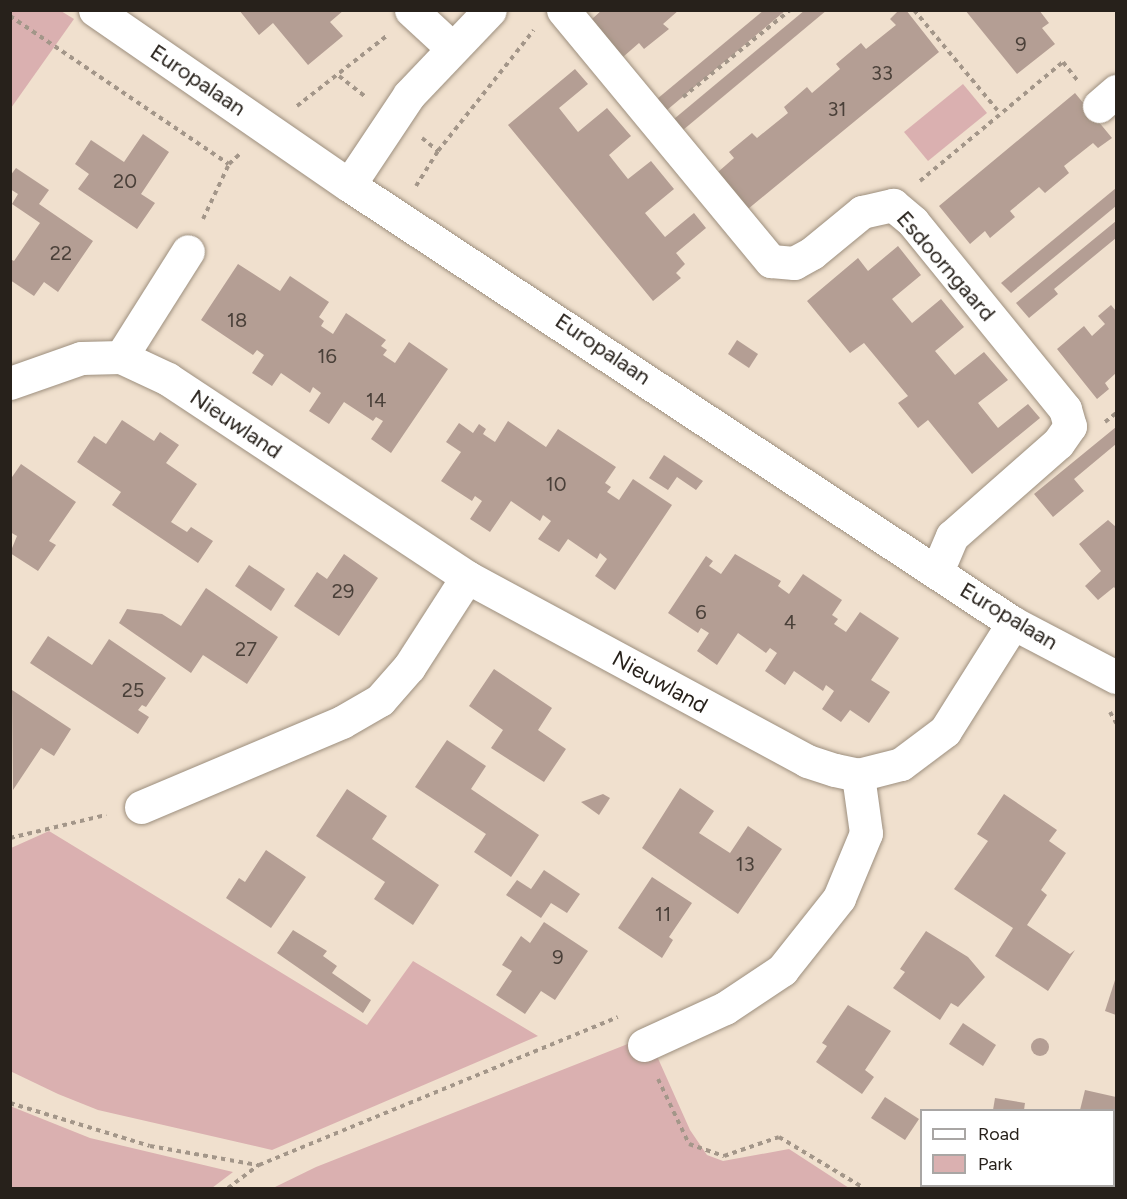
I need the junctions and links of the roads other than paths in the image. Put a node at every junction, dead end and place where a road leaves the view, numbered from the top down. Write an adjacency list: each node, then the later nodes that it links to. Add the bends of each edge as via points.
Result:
1 (95, 10): 6 (street, Europalaan)
2 (490, 10): 5 (street)
3 (413, 12): 5 (street)
4 (553, 15): 10 (street, Esdoorngaard, via 654,120 771,261 794,263 862,212 892,205 914,222 1065,408 1070,426 1058,443 952,536)
5 (452, 48): 6 (street, via 409,96)
6 (349, 185): 10 (street, Europalaan, via 399,214)
7 (188, 251): 8 (street)
8 (121, 357): 9 (street, Nieuwland, via 81,358); 11 (street, Nieuwland, via 168,379)
9 (10, 383)
10 (937, 571): 12 (street, Europalaan)
11 (467, 577): 14 (street, Nieuwland, via 807,761); 15 (street, via 409,667 380,700 342,722)
12 (1014, 623): 13 (street, Europalaan); 14 (street, Nieuwland, via 945,732 901,764)
13 (1116, 677)
14 (858, 775): 16 (street, via 866,833 839,898 782,970 725,1008)
15 (141, 807)
16 (644, 1045)

